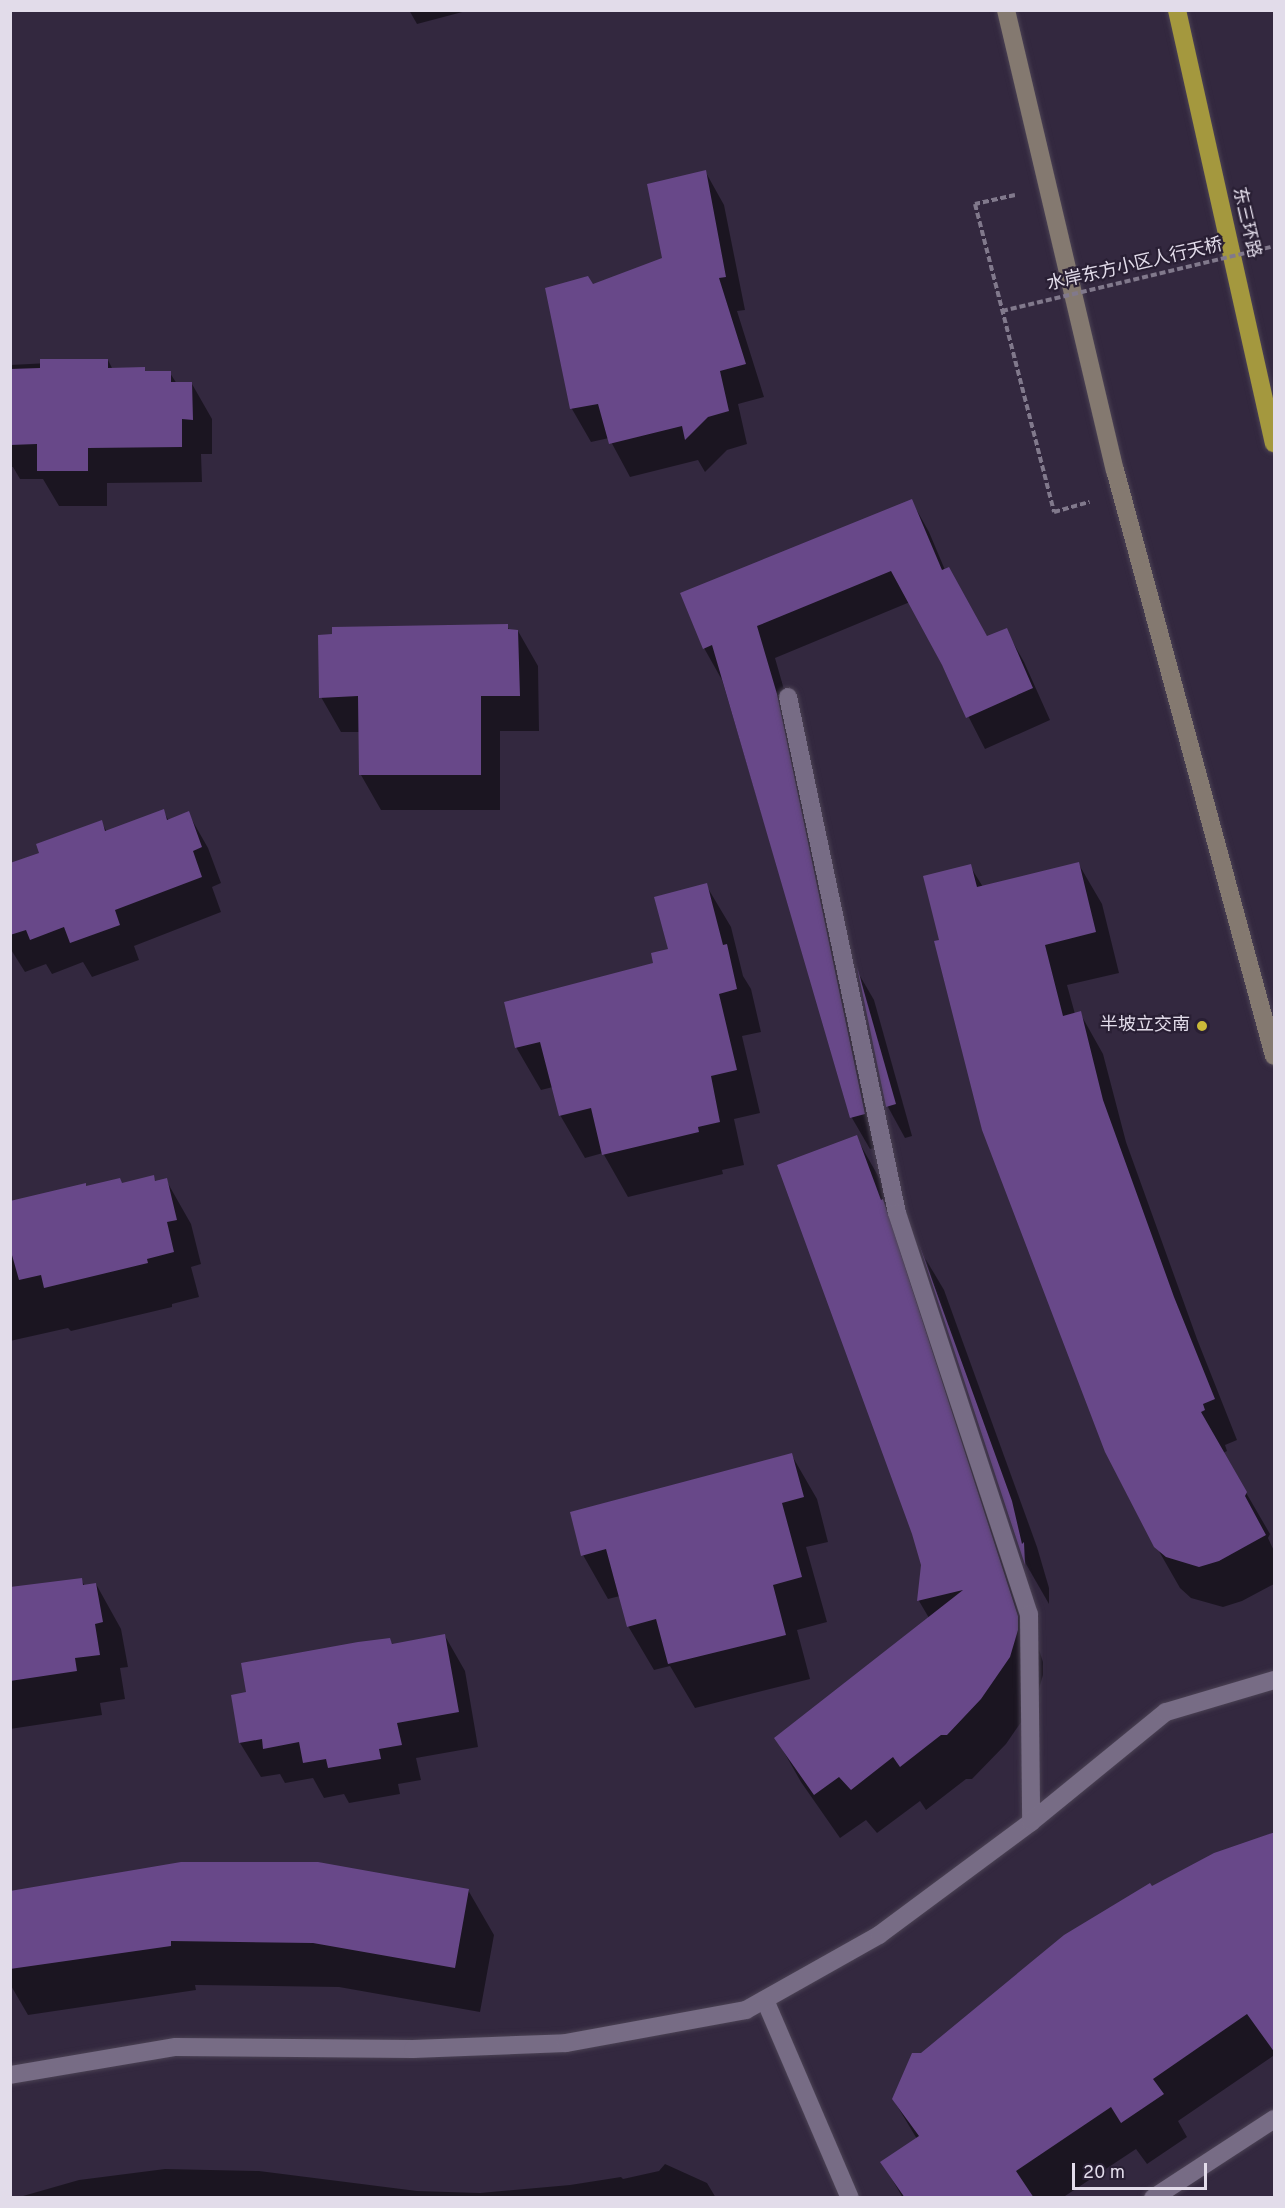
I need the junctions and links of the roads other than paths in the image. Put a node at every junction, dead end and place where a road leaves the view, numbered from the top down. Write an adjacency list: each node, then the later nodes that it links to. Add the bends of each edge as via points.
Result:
1 (1006, 10): 5 (main road, via 1115,470)
2 (1178, 10): 3 (highway, 东三环路)
3 (1275, 443)
4 (788, 697): 7 (street, via 897,1213 1029,1614)
5 (1275, 1056)
6 (1275, 1680): 7 (street, via 1166,1712)
7 (1031, 1822): 8 (street, via 879,1935)
8 (765, 2000): 9 (street, via 746,2010 566,2043 413,2049 176,2047); 11 (street)
9 (10, 2075)
10 (1275, 2119): 12 (street)
11 (850, 2198)
12 (1153, 2198)

